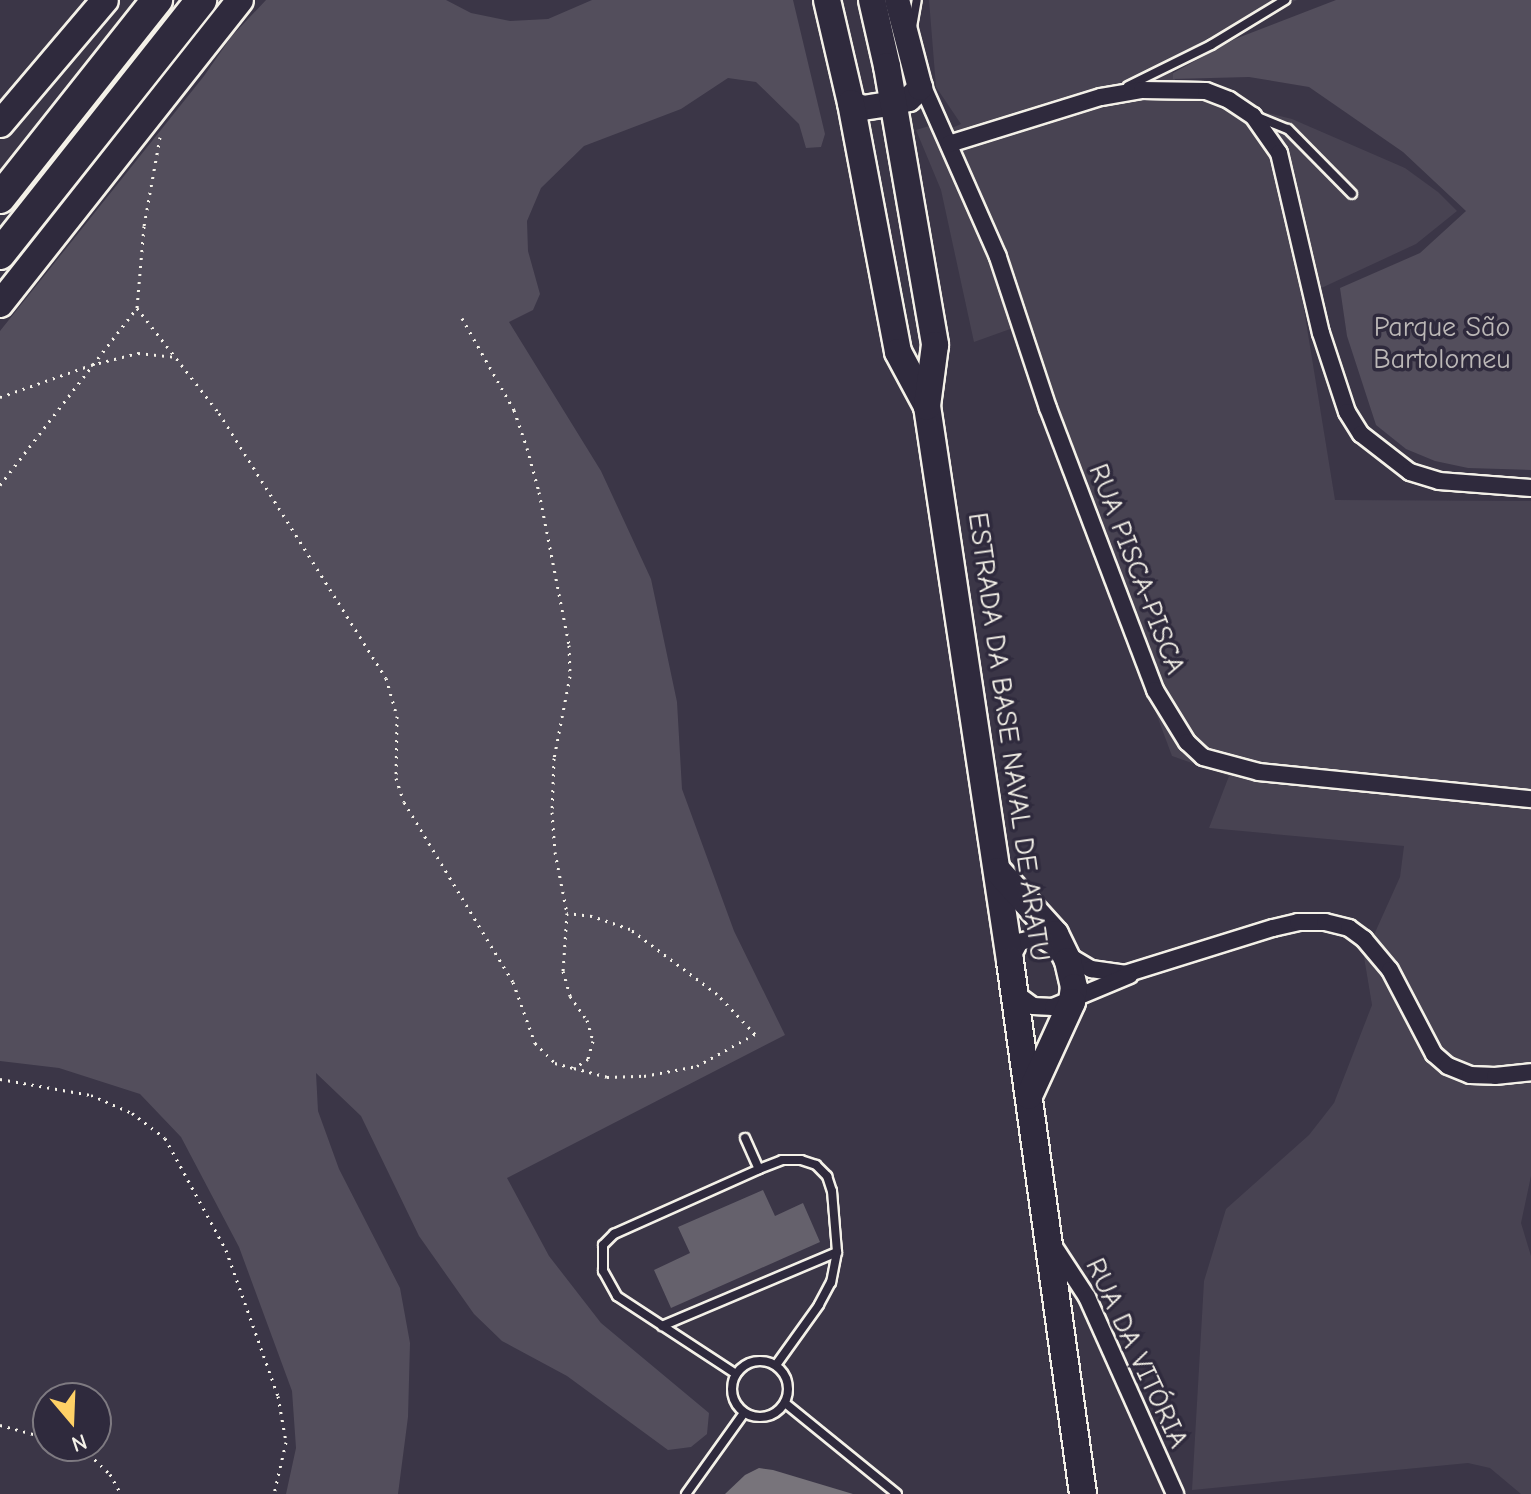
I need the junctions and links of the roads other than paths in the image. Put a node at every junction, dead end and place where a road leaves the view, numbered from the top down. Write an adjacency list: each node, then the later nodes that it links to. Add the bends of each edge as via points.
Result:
1 (105, 0): 16 (main road)
2 (157, 0): 19 (highway)
3 (201, 0): 20 (highway)
4 (827, 0): 13 (main road, ESTRADA DA BASE NAVAL DE ARATU)
5 (872, 0): 14 (main road)
6 (897, 0): 10 (street)
7 (917, 0): 10 (lane)
8 (1285, 0): 12 (lane, via 1211,45)
9 (239, 1): 21 (main road)
10 (908, 39): 11 (street)
11 (920, 80): 14 (street, via 915,95); 17 (street, RUA PISCA-PISCA)
12 (1101, 97): 15 (street, via 1142,90 1206,91); 17 (street)
13 (851, 103): 14 (street, via 863,108); 22 (main road, ESTRADA DA BASE NAVAL DE ARATU, via 898,352)
14 (893, 103): 22 (main road, via 935,345)
15 (1253, 116): 18 (lane, via 1288,129); 23 (street, via 1279,153 1321,333 1347,412 1361,434 1410,472 1439,481)
16 (0, 124)
17 (949, 144): 24 (street, RUA PISCA-PISCA, via 998,257 1048,408 1155,690 1187,742 1213,761 1259,772)
18 (1352, 194)
19 (0, 198)
20 (0, 254)
21 (0, 304)
22 (927, 406): 25 (main road, ESTRADA DA BASE NAVAL DE ARATU)
23 (1531, 488)
24 (1531, 799)
25 (996, 869): 26 (main road, via 1043,918); 27 (main road, ESTRADA DA BASE NAVAL DE ARATU)
26 (1063, 951): 27 (street, via 1045,939 1029,938 1014,949); 28 (street, via 1091,969 1125,974); 30 (main road, via 1074,987)
27 (1010, 961): 29 (main road, ESTRADA DA BASE NAVAL DE ARATU)
28 (1143, 970): 30 (street); 31 (street, via 1298,922 1349,928 1390,970 1421,1034 1448,1066 1470,1075)
29 (1014, 992): 30 (street, via 1033,1006); 32 (main road, ESTRADA DA BASE NAVAL DE ARATU)
30 (1072, 1002): 32 (main road)
31 (1531, 1072)
32 (1028, 1100): 35 (main road, ESTRADA DA BASE NAVAL DE ARATU)
33 (745, 1138): 34 (lane)
34 (759, 1169): 36 (lane, via 801,1160 827,1176); 37 (lane, via 614,1234 603,1245 600,1259 609,1285)
35 (1047, 1237): 44 (main road, ESTRADA DA BASE NAVAL DE ARATU); 45 (street, RUA DA VITÓRIA, via 1087,1297)
36 (837, 1252): 37 (lane); 38 (lane, via 819,1305)
37 (662, 1326): 39 (lane)
38 (776, 1365): 39 (lane, via 758,1360); 40 (lane, via 789,1386)
39 (736, 1374): 41 (lane, via 731,1390)
40 (785, 1403): 41 (lane, via 771,1415); 43 (lane)
41 (744, 1413): 42 (lane)
42 (686, 1494)
43 (897, 1494)
44 (1083, 1494)
45 (1175, 1494)

